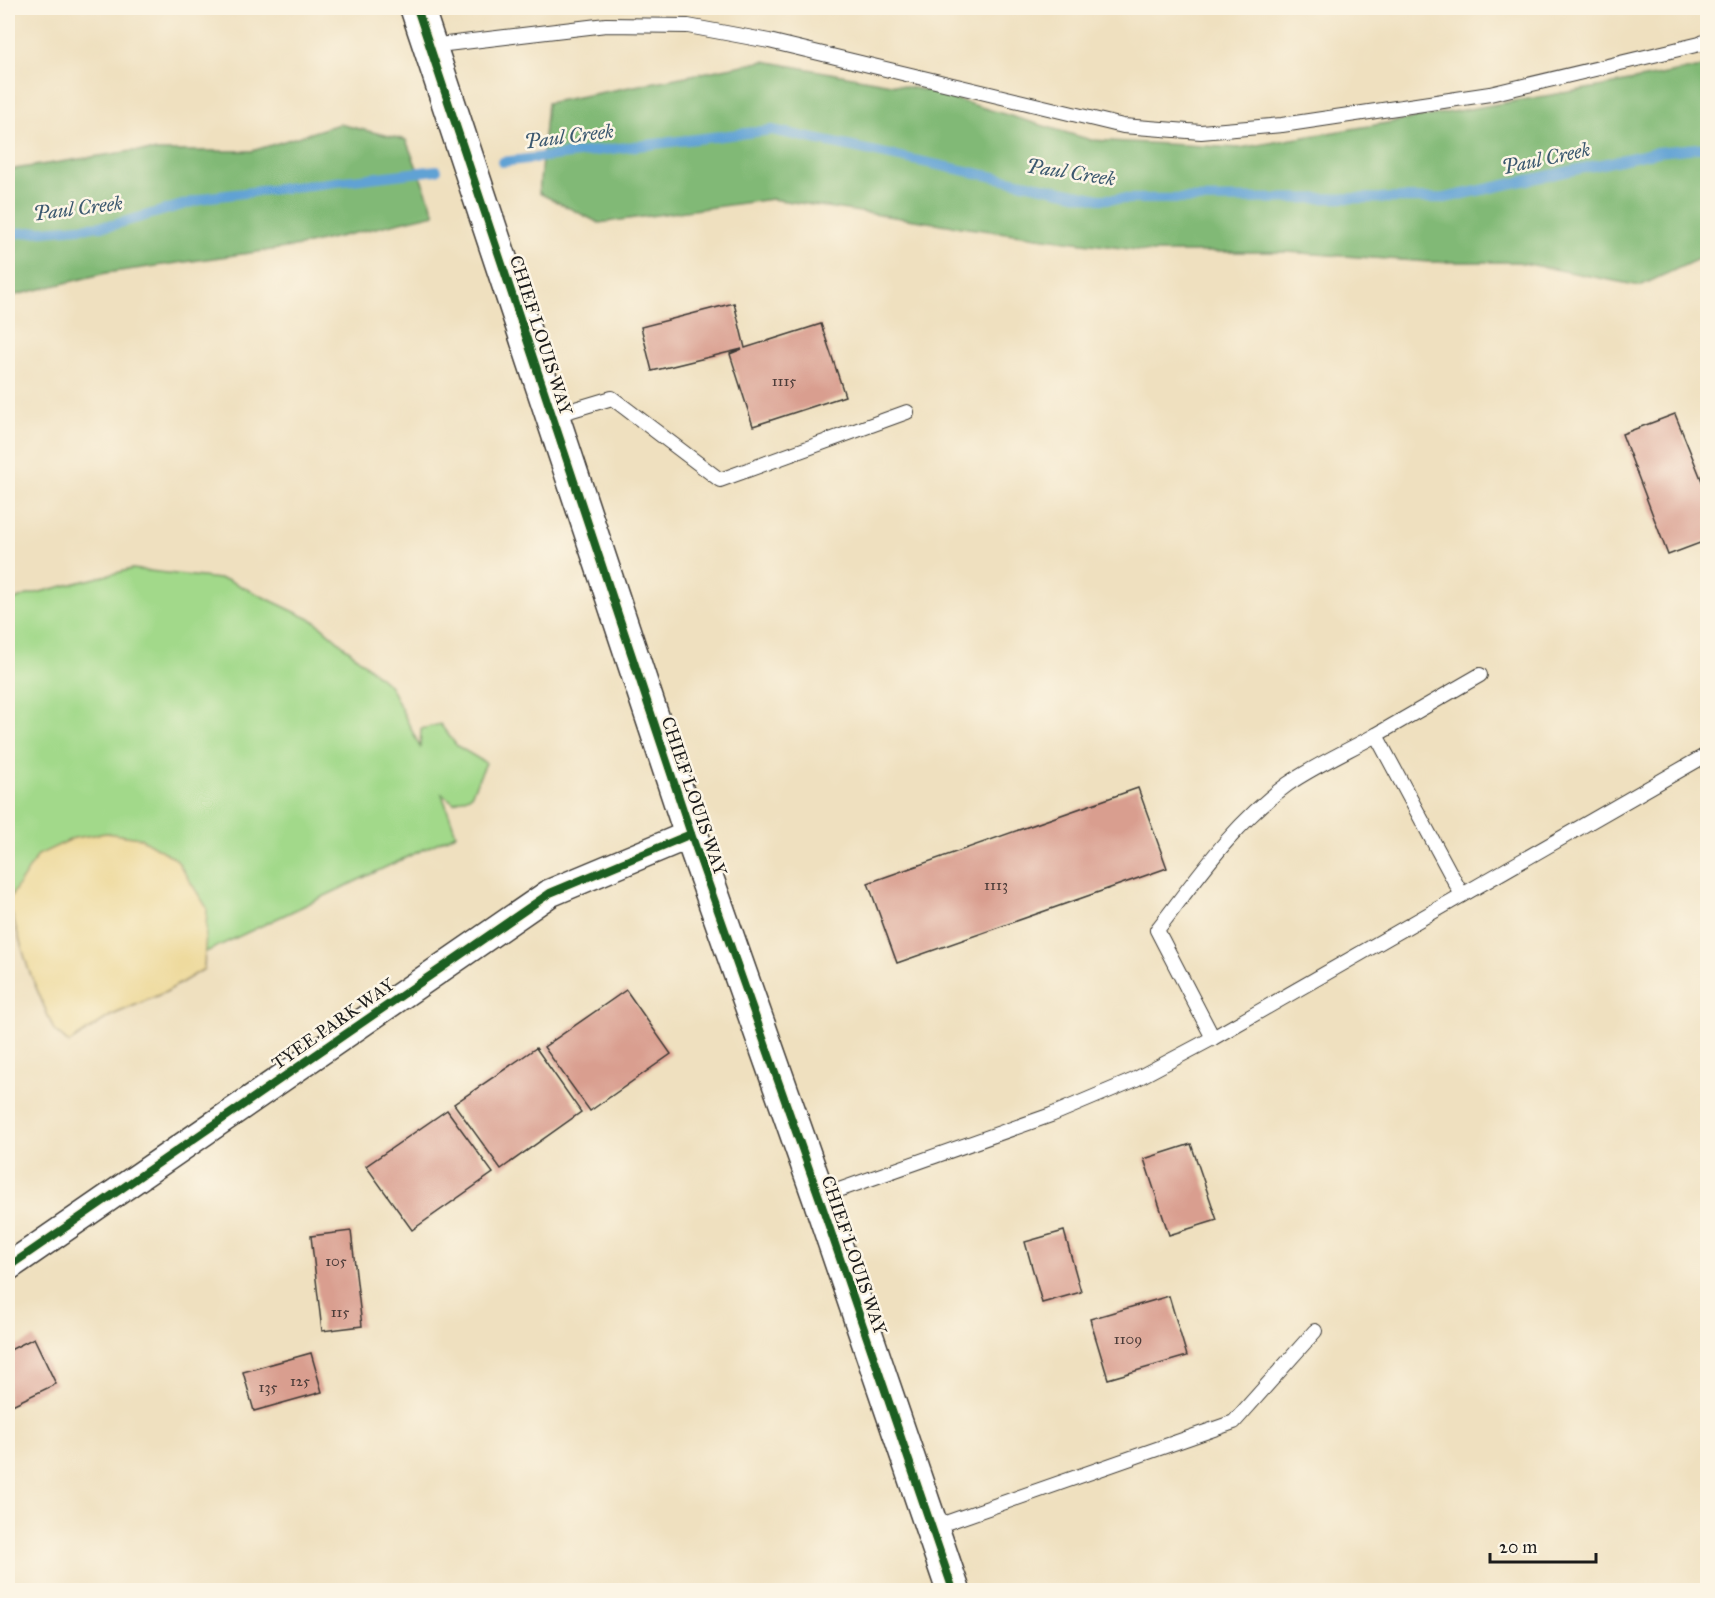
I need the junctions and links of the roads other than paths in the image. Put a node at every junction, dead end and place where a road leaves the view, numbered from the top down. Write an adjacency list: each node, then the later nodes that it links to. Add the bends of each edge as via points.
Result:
1 (417, 8): 3 (street, CHIEF LOUIS WAY)
2 (1707, 40): 3 (lane, via 1490,94 1282,125 1201,132 1123,126 769,41 688,26 606,26)
3 (430, 46): 5 (street, CHIEF LOUIS WAY)
4 (907, 412): 5 (lane, via 720,480 612,398)
5 (552, 416): 9 (street, CHIEF LOUIS WAY)
6 (1480, 675): 7 (lane)
7 (1376, 735): 10 (lane); 11 (lane, via 1289,783 1252,813 1217,851 1157,930)
8 (1707, 754): 10 (lane)
9 (691, 834): 12 (street, CHIEF LOUIS WAY); 13 (street, TYEE PARK WAY, via 550,893)
10 (1461, 895): 11 (lane)
11 (1213, 1038): 12 (lane, via 1134,1080 1051,1115)
12 (819, 1197): 15 (street, CHIEF LOUIS WAY)
13 (8, 1267)
14 (1315, 1331): 15 (lane, via 1234,1422)
15 (932, 1528): 16 (street, CHIEF LOUIS WAY)
16 (953, 1590)

